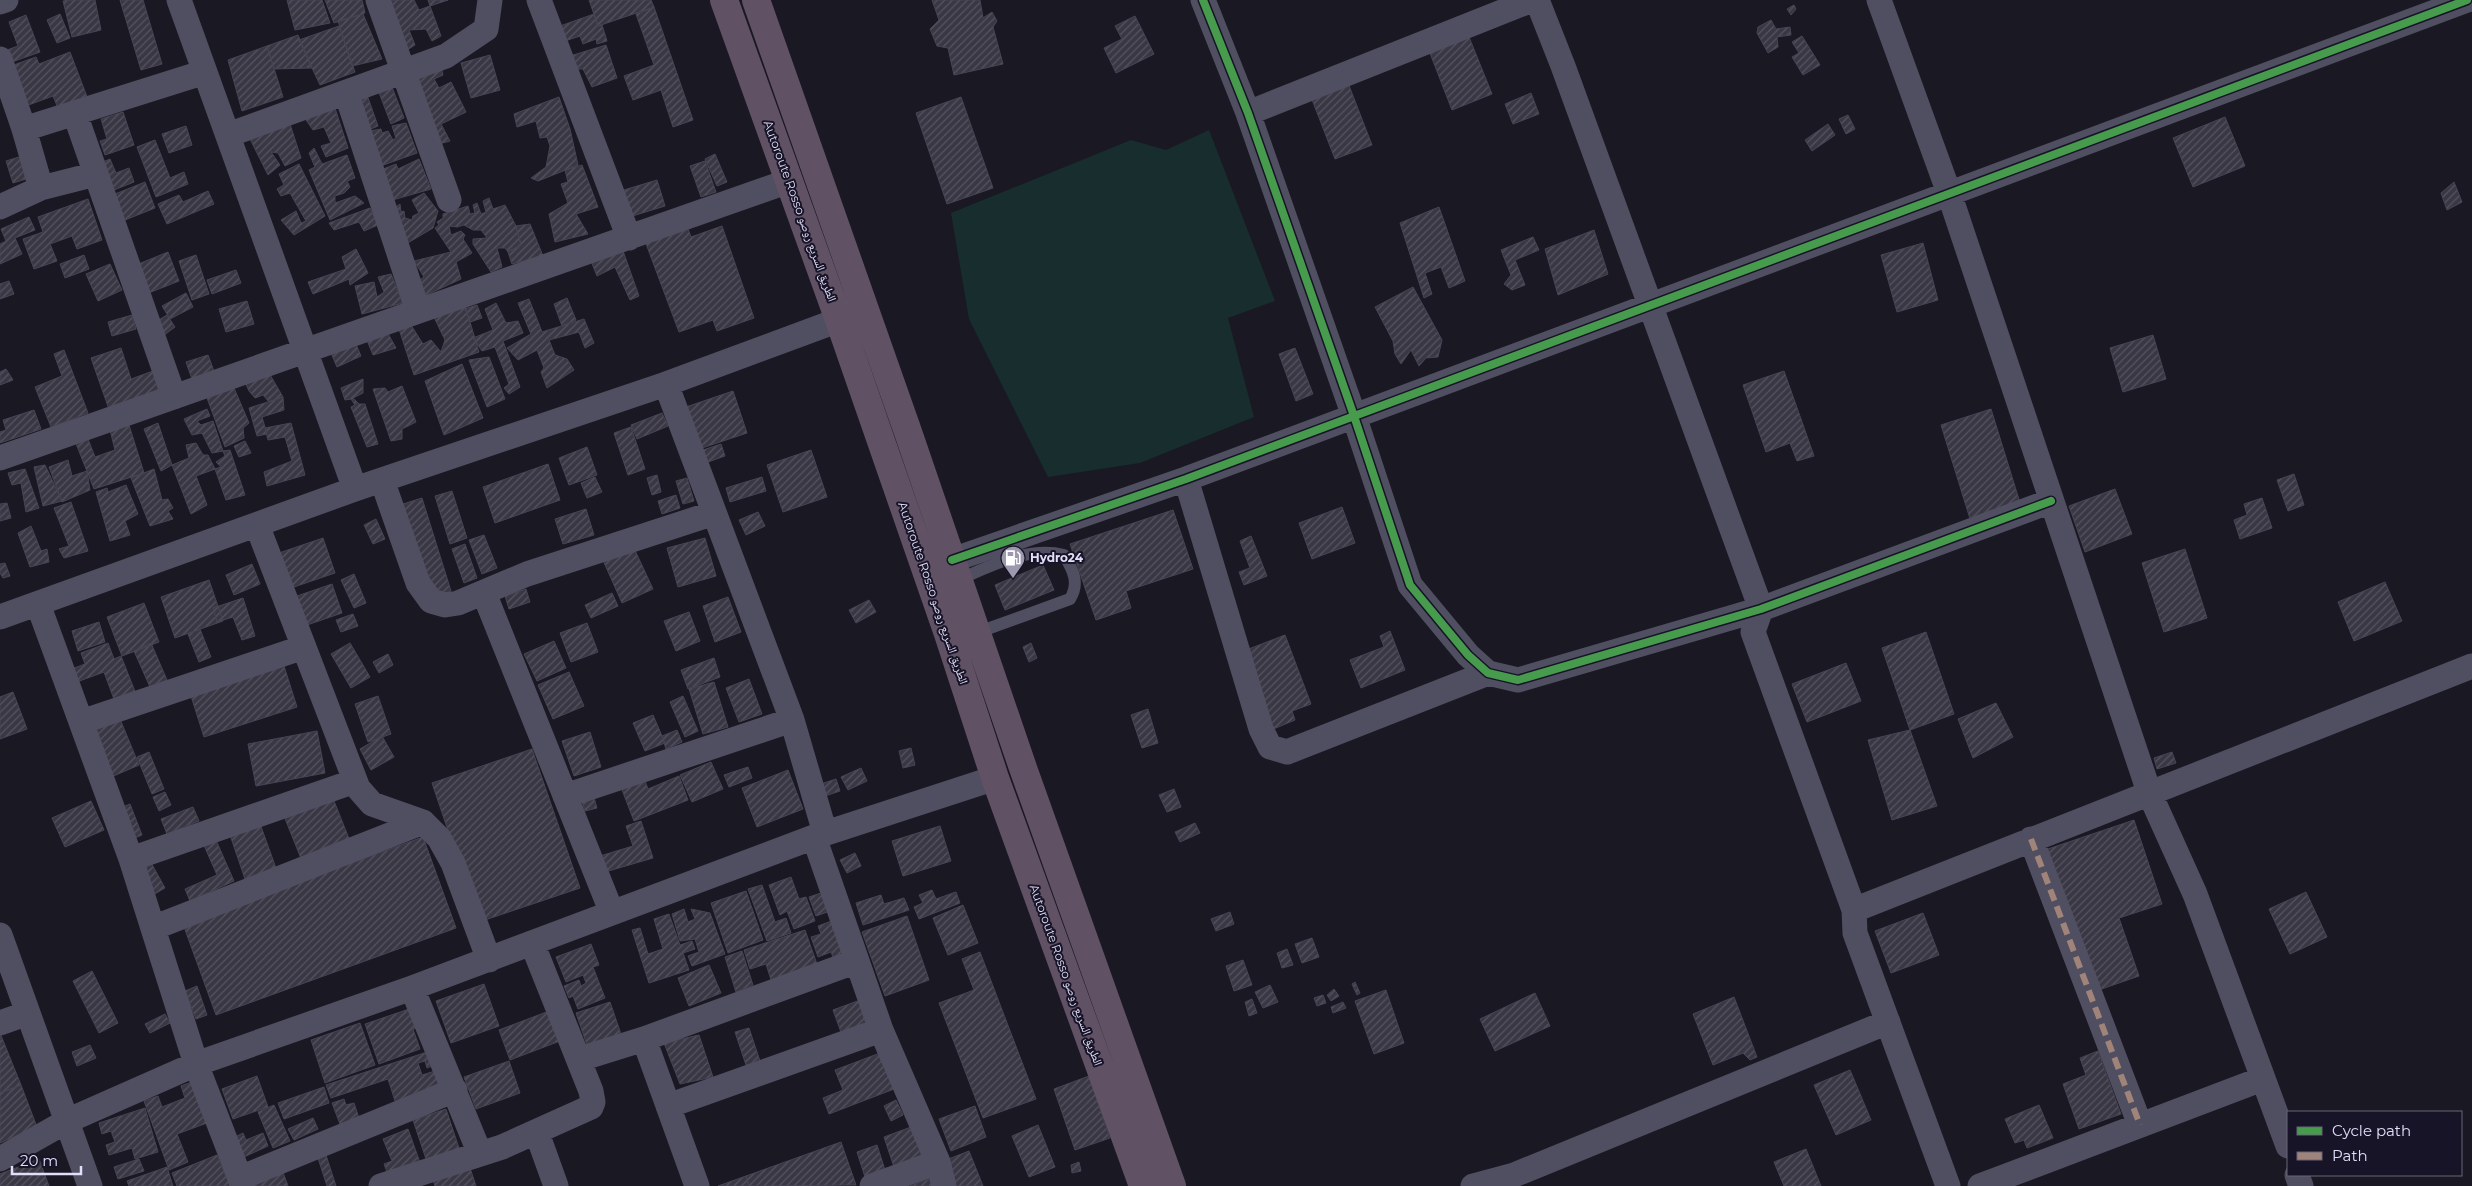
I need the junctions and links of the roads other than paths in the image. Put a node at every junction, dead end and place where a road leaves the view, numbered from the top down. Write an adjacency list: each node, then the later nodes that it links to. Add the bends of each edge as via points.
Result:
1 (6, 0): 13 (street)
2 (378, 0): 15 (street)
3 (490, 0): 15 (street, via 486,29 446,56)
4 (539, 0): 28 (street)
5 (724, 0): 23 (highway, Autoroute Rosso الطريق السريع روصو)
6 (756, 0): 43 (highway)
7 (1203, 0): 18 (street)
8 (1532, 0): 18 (street)
9 (1537, 0): 29 (street)
10 (1879, 0): 25 (street)
11 (2467, 0): 25 (street)
12 (185, 1): 16 (street)
13 (0, 2)
14 (0, 59): 20 (street)
15 (403, 71): 17 (street); 26 (street)
16 (205, 72): 19 (street); 21 (street)
17 (346, 92): 21 (street); 30 (street)
18 (1248, 113): 35 (street)
19 (75, 114): 20 (street); 22 (street)
20 (24, 129): 24 (street)
21 (228, 135): 32 (street)
22 (96, 174): 24 (street); 34 (street)
23 (789, 180): 28 (street); 31 (highway, Autoroute Rosso الطريق السريع روصو)
24 (41, 188): 27 (street)
25 (1949, 193): 29 (street); 40 (street)
26 (450, 200)
27 (0, 207)
28 (629, 238): 30 (street)
29 (1650, 305): 35 (street); 46 (street)
30 (418, 311): 32 (street)
31 (839, 320): 33 (street); 54 (highway, Autoroute Rosso الطريق السريع روصو)
32 (307, 350): 34 (street); 39 (street)
33 (666, 384): 38 (street); 41 (street)
34 (174, 397): 36 (street)
35 (1354, 416): 37 (street); 51 (street, via 1410,586 1468,655)
36 (0, 458)
37 (1186, 479): 43 (street); 51 (street, via 1261,729 1270,748 1288,752)
38 (382, 480): 39 (street); 44 (street, via 418,583 431,601 445,605 458,603)
39 (355, 489): 42 (street)
40 (2051, 501): 46 (street); 56 (street)
41 (714, 513): 44 (street, via 527,574); 52 (street)
42 (257, 525): 45 (street); 49 (street)
43 (955, 570): 48 (highway); 48 (lane, via 1033,552 1051,551 1064,554 1076,582 1070,600)
44 (484, 592): 57 (street)
45 (38, 604): 47 (street); 53 (street)
46 (1761, 609): 51 (street, via 1518,680); 62 (street, via 1752,632)
47 (0, 617)
48 (976, 633): 95 (highway)
49 (304, 647): 53 (street); 55 (street)
50 (2472, 666): 56 (street)
51 (1488, 673)
52 (792, 720): 57 (street); 59 (street)
53 (81, 722): 61 (street)
54 (995, 778): 59 (street); 94 (highway, Autoroute Rosso الطريق السريع روصو)
55 (356, 781): 58 (street, via 372,804); 61 (street)
56 (2149, 792): 60 (street); 77 (street, via 2195,894)
57 (565, 796): 63 (street)
58 (423, 822): 64 (street); 67 (street, via 439,838 453,862)
59 (820, 836): 63 (street); 68 (street)
60 (2031, 839): 62 (street); 81 (street)
61 (131, 859): 64 (street)
62 (1854, 910): 71 (street, via 1855,933)
63 (612, 913): 66 (street)
64 (153, 928): 76 (street)
65 (0, 935): 70 (street)
66 (532, 944): 67 (street); 75 (street)
67 (489, 960): 69 (street)
68 (857, 961): 73 (street); 74 (street)
69 (412, 988): 76 (street); 78 (street)
70 (28, 1013): 72 (street); 80 (street)
71 (1888, 1022): 96 (street, via 1514,1175); 97 (street)
72 (0, 1023)
73 (881, 1030): 79 (street); 86 (street)
74 (644, 1039): 75 (street); 79 (street)
75 (580, 1059): 82 (street, via 591,1091 591,1107)
76 (196, 1064): 80 (street); 87 (street)
77 (2262, 1079): 81 (street); 83 (street)
78 (455, 1090): 84 (street); 87 (street)
79 (668, 1106): 91 (street)
80 (67, 1122): 85 (street); 88 (street)
81 (2140, 1125): 98 (street)
82 (537, 1133): 84 (street); 90 (street)
83 (2287, 1143)
84 (480, 1154): 89 (street)
85 (0, 1158)
86 (938, 1162): 92 (street); 93 (street)
87 (242, 1182)
88 (90, 1186)
89 (381, 1186)
90 (556, 1186)
91 (697, 1186)
92 (872, 1186)
93 (944, 1186)
94 (1143, 1186)
95 (1172, 1186)
96 (1473, 1186)
97 (1948, 1186)
98 (1980, 1186)

